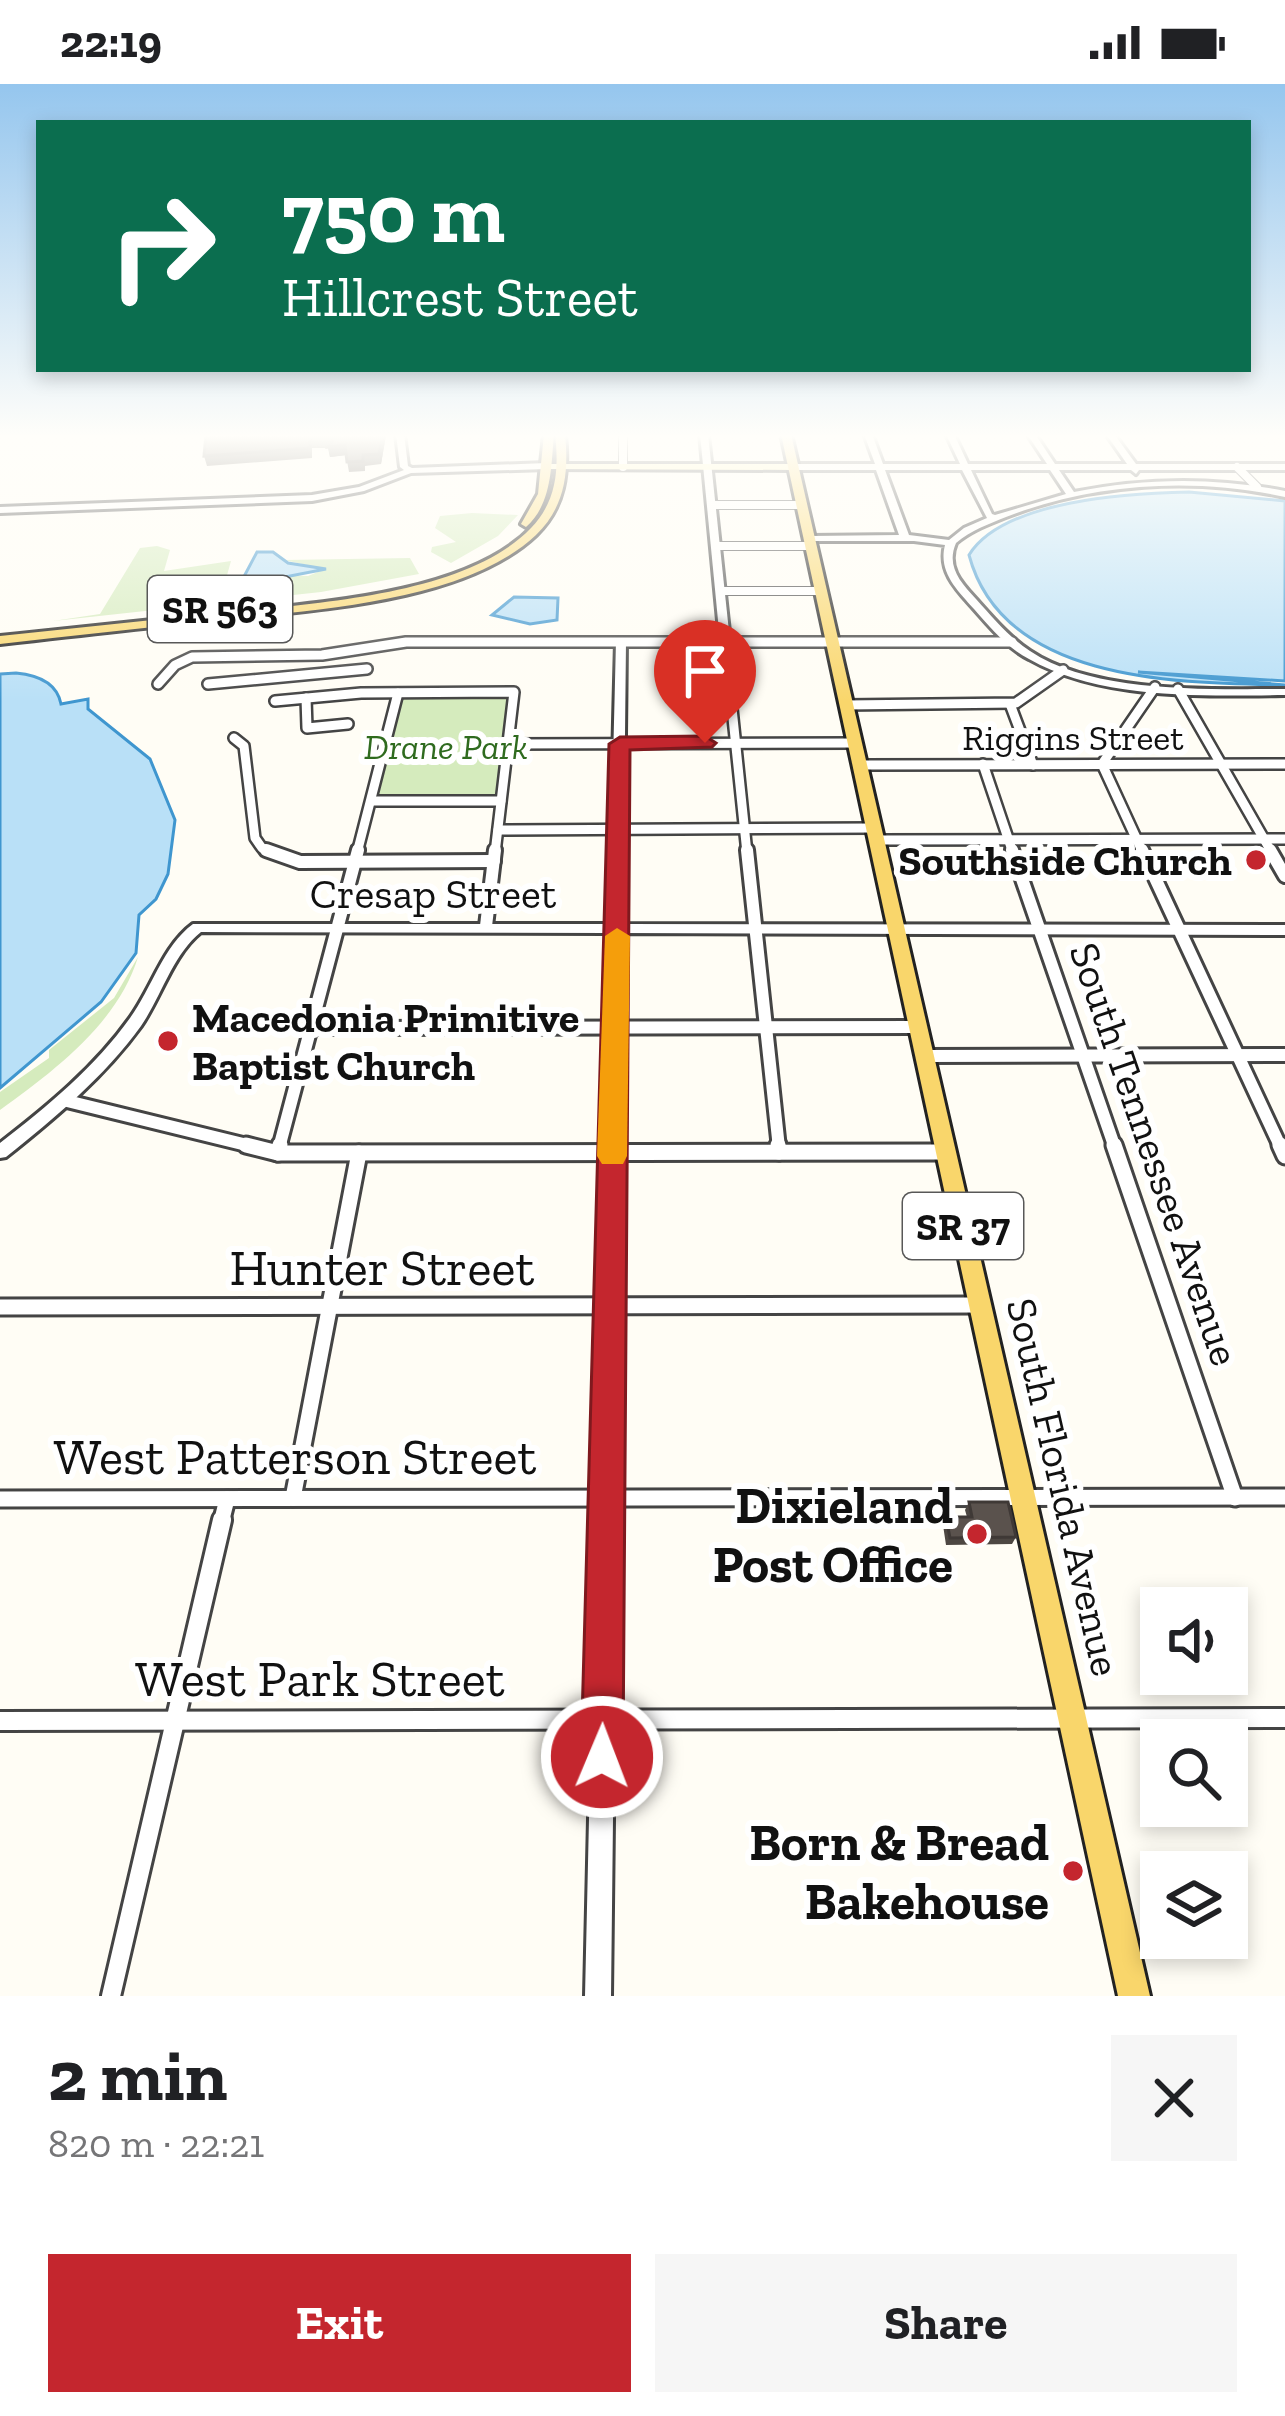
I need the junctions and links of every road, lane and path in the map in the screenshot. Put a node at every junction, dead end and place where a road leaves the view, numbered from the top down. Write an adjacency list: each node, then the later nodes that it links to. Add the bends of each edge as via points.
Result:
1 (523, 523): 11 (main road)
2 (539, 523): 11 (main road, SR 563)
3 (714, 523): 10 (street)
4 (806, 523): 8 (main road, South Florida Avenue / SR 37)
5 (904, 523): 7 (street)
6 (987, 523): 9 (street)
7 (910, 538): 8 (street); 9 (street); 9 (street)
8 (810, 543): 10 (street); 13 (main road, South Florida Avenue / SR 37)
9 (953, 544): 18 (street, via 952,577)
10 (716, 546): 12 (street)
11 (453, 572): 14 (main road, SR 563, via 342,596); 14 (main road, SR 563, via 324,605)
12 (720, 591): 13 (street); 16 (street)
13 (821, 591): 17 (main road, South Florida Avenue / SR 37)
14 (0, 636)
15 (621, 641): 16 (street); 19 (street, via 406,642); 41 (street)
16 (725, 641): 17 (street); 38 (street)
17 (832, 642): 18 (street); 34 (main road, South Florida Avenue / SR 37)
18 (1012, 642): 22 (street)
19 (364, 652): 21 (street); 24 (street)
20 (249, 655): 21 (street); 25 (street); 26 (street, via 189,658)
21 (299, 655): 23 (street)
22 (1063, 670): 28 (street); 35 (street)
23 (291, 674): 24 (street); 25 (street)
24 (374, 674): 31 (street)
25 (248, 677): 27 (street)
26 (158, 684)
27 (208, 684)
28 (1155, 687): 29 (street); 43 (street)
29 (1178, 689): 30 (street); 44 (street)
30 (1285, 692)
31 (392, 693): 32 (street); 40 (street, via 514,692); 48 (street, via 387,759)
32 (306, 698): 33 (street); 36 (street, via 307,728)
33 (275, 701)
34 (846, 704): 35 (street); 39 (main road, South Florida Avenue / SR 37)
35 (1010, 704): 47 (street)
36 (348, 724)
37 (234, 738): 59 (street, via 244,746 258,844 294,861)
38 (735, 742): 39 (street); 41 (street); 50 (street)
39 (855, 743): 46 (main road, South Florida Avenue / SR 37)
40 (508, 744): 41 (street); 49 (street)
41 (620, 744): 52 (street)
42 (983, 764): 46 (street, Riggins Street); 47 (street, Riggins Street); 57 (street, South Tennessee Avenue)
43 (1102, 764): 44 (street, Riggins Street); 47 (street, Riggins Street); 54 (street)
44 (1221, 764): 45 (street, Riggins Street); 55 (street)
45 (1285, 764)
46 (860, 765): 53 (main road, South Florida Avenue / SR 37)
47 (1034, 765)
48 (372, 801): 49 (street); 59 (street)
49 (501, 801): 51 (street)
50 (744, 829): 52 (street); 53 (street); 62 (street)
51 (498, 830): 52 (street); 58 (street)
52 (619, 830): 61 (street)
53 (876, 834): 57 (street); 65 (main road, South Florida Avenue / SR 37)
54 (1136, 839): 55 (street); 57 (street); 67 (street)
55 (1264, 839): 56 (street); 60 (street)
56 (1285, 839)
57 (1008, 840): 66 (street, South Tennessee Avenue)
58 (494, 861): 59 (street); 64 (street)
59 (356, 862): 63 (street)
60 (1285, 876)
61 (618, 925): 62 (street, Cresap Street); 64 (street, Cresap Street); 70 (street)
62 (756, 925): 65 (street, Cresap Street); 71 (street)
63 (339, 926): 64 (street, Cresap Street); 69 (street); 77 (street, Cresap Street, via 188,932 140,1015)
64 (486, 926)
65 (896, 927): 66 (street, Cresap Street); 72 (main road, South Florida Avenue / SR 37)
66 (1039, 930): 67 (street, Cresap Street); 73 (street, South Tennessee Avenue)
67 (1179, 930): 68 (street, Cresap Street); 74 (street)
68 (1285, 930)
69 (311, 1028): 70 (street); 81 (street)
70 (616, 1028): 71 (street); 83 (street)
71 (765, 1028): 72 (street); 79 (street)
72 (918, 1028): 76 (main road, South Florida Avenue / SR 37)
73 (1082, 1055): 74 (street); 76 (street); 93 (street, South Tennessee Avenue)
74 (1236, 1055): 75 (street); 84 (street)
75 (1285, 1055)
76 (925, 1056): 80 (main road, South Florida Avenue / SR 37)
77 (63, 1100): 78 (street); 81 (street)
78 (0, 1152)
79 (778, 1152): 80 (street); 83 (street)
80 (946, 1152): 86 (main road, South Florida Avenue / SR 37)
81 (278, 1153): 82 (street)
82 (359, 1153): 83 (street); 87 (street)
83 (613, 1153): 85 (street)
84 (1285, 1156)
85 (609, 1305): 86 (street, Hunter Street); 87 (street, Hunter Street); 92 (street)
86 (980, 1305): 89 (main road, South Florida Avenue / SR 37)
87 (330, 1306): 88 (street, Hunter Street); 91 (street)
88 (0, 1307)
89 (1022, 1496): 92 (street, West Patterson Street); 93 (street, West Patterson Street); 96 (main road, South Florida Avenue / SR 37)
90 (1285, 1497): 93 (street, West Patterson Street)
91 (293, 1498): 92 (street, West Patterson Street); 95 (street, West Patterson Street)
92 (606, 1498): 98 (street)
93 (1235, 1498)
94 (0, 1499): 95 (street, West Patterson Street)
95 (227, 1499): 99 (street)
96 (1072, 1718): 97 (street, West Park Street); 98 (street, West Park Street); 103 (main road, South Florida Avenue / SR 37)
97 (1285, 1718)
98 (603, 1719): 99 (street, West Park Street); 102 (street)
99 (176, 1720): 100 (street, West Park Street); 101 (street)
100 (0, 1721)
101 (111, 1996)
102 (598, 1996)
103 (1134, 1996)

